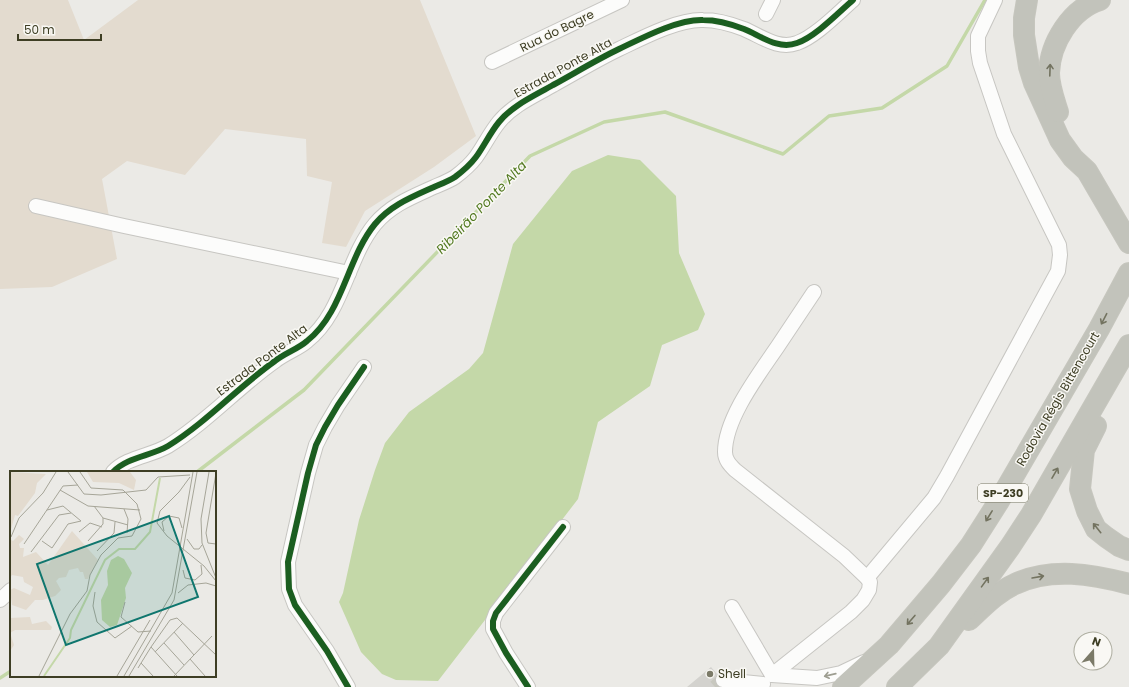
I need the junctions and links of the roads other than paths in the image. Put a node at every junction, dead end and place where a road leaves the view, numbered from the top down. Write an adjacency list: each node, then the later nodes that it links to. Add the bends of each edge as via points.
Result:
1 (622, 0): 8 (street, Rua do Bagre)
2 (773, 0): 7 (street)
3 (853, 0): 13 (street, Estrada Ponte Alta, via 808,38 796,44 773,42 722,22 702,19 668,28 586,65 525,100 499,121 476,157 452,179 404,200 386,212 364,239)
4 (996, 0): 23 (street, via 978,36 980,64 1004,134 1059,245 1058,271 934,498)
5 (1027, 0): 9 (highway, via 1024,35 1034,83 1060,140)
6 (1100, 0): 9 (highway, one-way to 6, via 1054,100 1049,68 1052,52 1065,27 1083,9)
7 (766, 14)
8 (492, 62)
9 (1091, 178): 11 (highway)
10 (36, 206): 13 (street)
11 (1129, 243)
12 (1129, 249): 16 (highway, via 1124,259)
13 (349, 273): 20 (street, Estrada Ponte Alta, via 343,289 321,327 307,342 276,360 166,447 129,462)
14 (1129, 273): 16 (highway, Rodovia Régis Bittencourt / SP-230)
15 (814, 292): 23 (street, via 747,394 730,426 725,453 727,462 735,470 844,556)
16 (1116, 297): 28 (highway, Rodovia Régis Bittencourt / SP-230, one-way to 28, via 971,545)
17 (1129, 345): 29 (highway, SP-230, one-way to 17, via 1031,515)
18 (1129, 361): 22 (highway, one-way to 18, via 1096,529 1080,490 1084,450)
19 (364, 367): 32 (street, via 338,405 316,445 288,562 289,589 295,605)
20 (115, 471)
21 (563, 526): 33 (street, via 496,613 493,621 493,629)
22 (1129, 550)
23 (866, 578): 31 (street, via 870,582 869,590 863,600)
24 (1129, 584): 29 (highway, one-way to 24, via 994,597 1014,584 1032,578 1067,574)
25 (10, 591): 26 (street)
26 (0, 600)
27 (732, 607): 31 (street)
28 (889, 645): 31 (street, one-way to 31, via 841,673 817,678); 34 (highway, Rodovia Régis Bittencourt / SP-230)
29 (939, 646): 35 (highway, SP-230)
30 (723, 680): 31 (street)
31 (767, 680)
32 (348, 687)
33 (528, 687)
34 (843, 687)
35 (897, 687)

